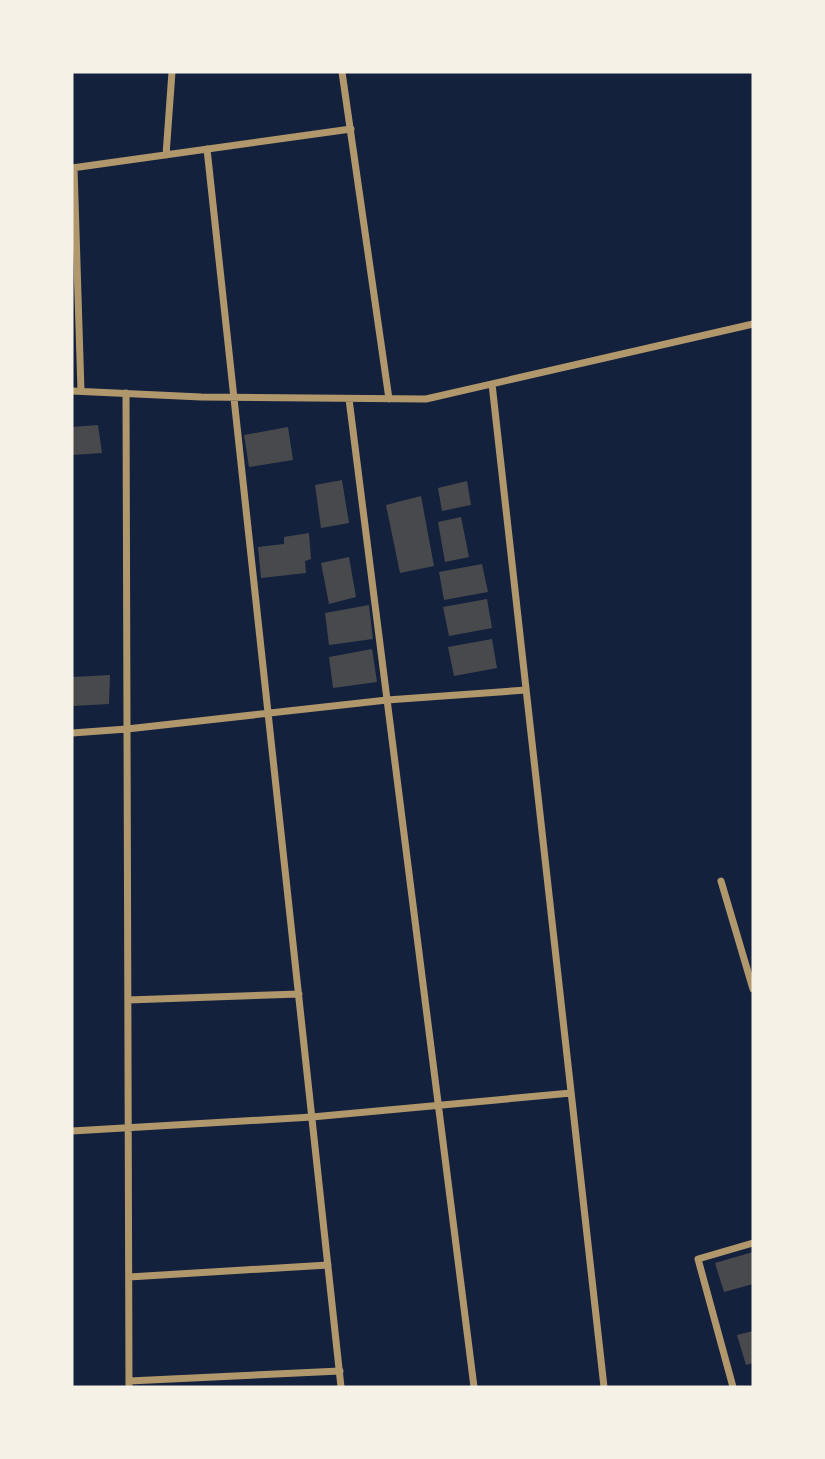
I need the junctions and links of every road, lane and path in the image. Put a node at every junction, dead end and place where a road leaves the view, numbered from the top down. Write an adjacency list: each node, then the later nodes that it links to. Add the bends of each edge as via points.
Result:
1 (172, 72): 5 (street)
2 (342, 72): 3 (street)
3 (351, 129): 4 (street); 14 (street)
4 (207, 149): 5 (street); 12 (street)
5 (166, 155): 6 (street)
6 (73, 168): 10 (street)
7 (753, 324): 8 (street)
8 (492, 384): 14 (street, via 426,399); 15 (street)
9 (72, 391): 10 (street)
10 (81, 391): 11 (street)
11 (127, 393): 12 (street); 18 (street)
12 (235, 397): 13 (street); 17 (street)
13 (349, 399): 14 (street); 16 (street)
14 (389, 399)
15 (526, 690): 16 (street); 24 (street)
16 (387, 700): 17 (street); 25 (street)
17 (269, 714): 18 (street); 22 (street)
18 (127, 729): 19 (street); 23 (street)
19 (72, 733)
20 (721, 881): 21 (street)
21 (753, 989)
22 (299, 995): 23 (street); 26 (street)
23 (128, 1000): 27 (street)
24 (571, 1094): 25 (street); 36 (street)
25 (439, 1104): 26 (street); 35 (street)
26 (312, 1117): 27 (street); 30 (street)
27 (128, 1129): 28 (street); 31 (street)
28 (72, 1131)
29 (753, 1243): 37 (street, via 698,1259)
30 (328, 1265): 31 (street); 32 (street)
31 (129, 1277): 33 (street)
32 (340, 1371): 33 (street); 34 (street)
33 (129, 1384)
34 (341, 1387)
35 (474, 1387)
36 (604, 1387)
37 (733, 1387)

